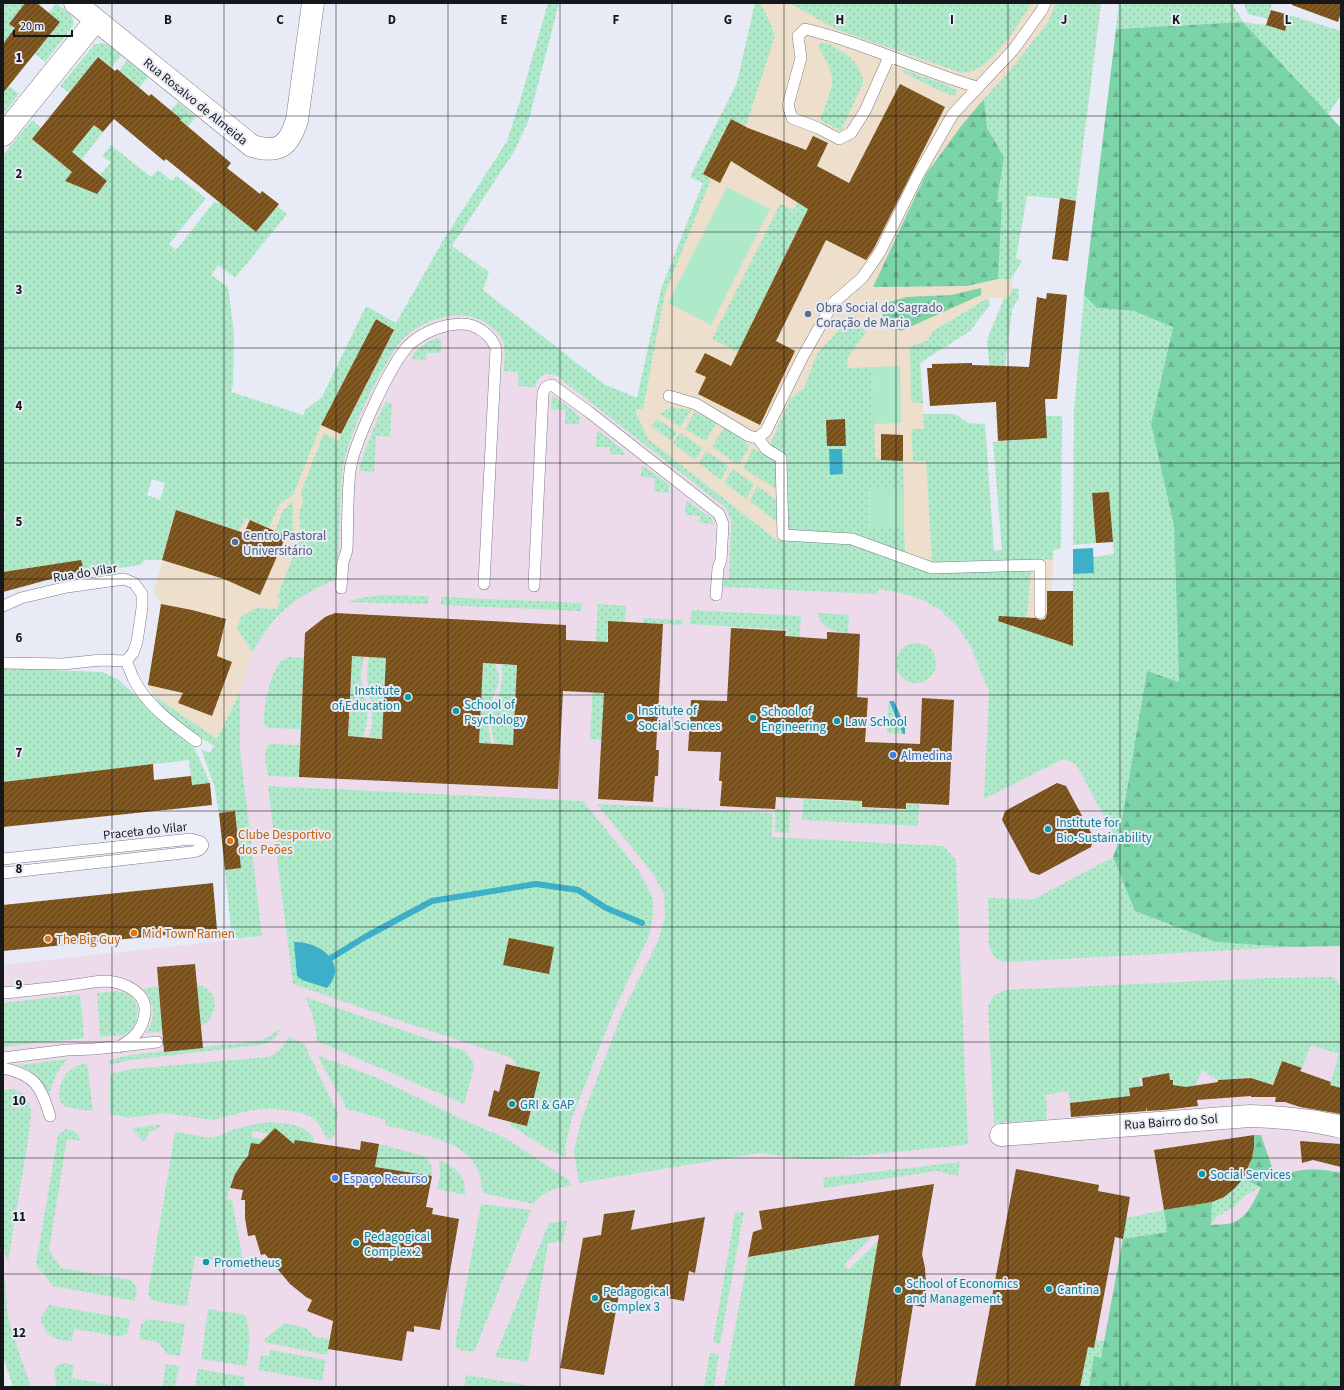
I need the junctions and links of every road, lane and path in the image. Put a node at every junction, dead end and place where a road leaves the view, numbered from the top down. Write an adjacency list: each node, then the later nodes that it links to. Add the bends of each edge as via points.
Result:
1 (76, 3): 4 (street, Rua Rosalvo de Almeida)
2 (313, 3): 4 (street, Rua Rosalvo de Almeida, via 297,120 287,143 276,149 252,146)
3 (1045, 3): 6 (lane, via 1014,49)
4 (96, 20): 7 (street)
5 (889, 57): 5 (lane, via 824,33 805,29 798,36 801,58 788,105 792,118 839,139 852,133 865,111); 6 (lane)
6 (977, 88): 9 (lane, via 953,114 918,175 880,252 862,278 833,303 766,431)
7 (3, 135)
8 (669, 396): 9 (lane, via 696,404 749,436)
9 (758, 438): 15 (lane, via 766,449 781,458 783,535 852,539 932,568 1040,565)
10 (484, 584): 12 (lane, via 496,349 490,337 473,326 463,324 435,329 414,341 403,353 380,394 362,433 350,471 347,550 343,562)
11 (534, 586): 13 (lane, via 543,393 545,388 552,385 719,514 723,524)
12 (341, 588)
13 (716, 595)
14 (3, 606): 16 (lane, Rua do Vilar, via 21,598 67,587 124,579 134,583 142,594 142,608 137,642 133,653)
15 (1040, 613)
16 (126, 661): 17 (lane); 18 (lane, via 134,680 149,701)
17 (3, 663)
18 (196, 741)
19 (3, 859): 20 (lane, Praceta do Vilar, via 191,839 203,845 198,851 192,852)
20 (3, 873)
21 (3, 994): 23 (lane, via 107,981 132,988 142,998 145,1009 143,1023 130,1040)
22 (157, 1042): 23 (lane)
23 (119, 1046): 24 (lane)
24 (3, 1058)
25 (3, 1068): 26 (lane, via 29,1077 38,1086 45,1098)
26 (50, 1116)
27 (1341, 1127): 28 (street, Rua Bairro do Sol, via 1286,1117 1250,1116)
28 (1001, 1135)

